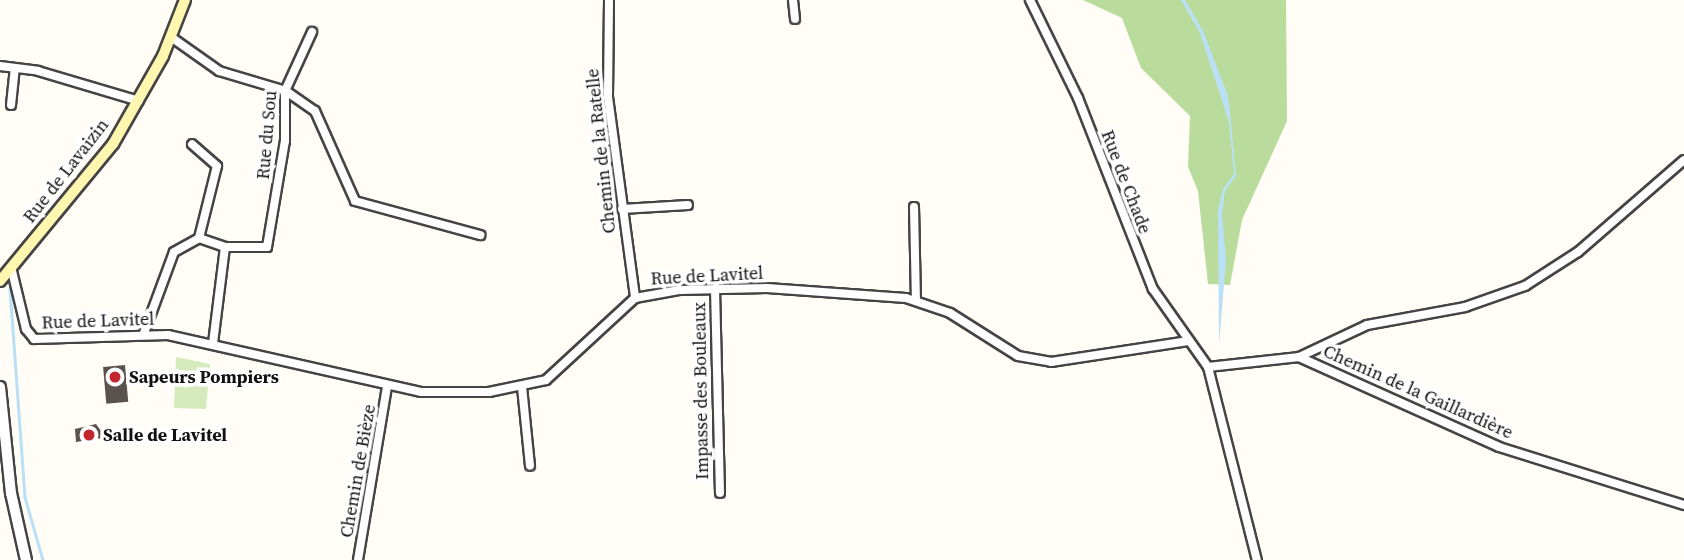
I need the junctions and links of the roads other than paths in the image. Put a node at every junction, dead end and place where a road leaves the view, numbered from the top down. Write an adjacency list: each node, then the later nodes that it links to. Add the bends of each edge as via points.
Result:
1 (185, 0): 7 (main road, Rue de Lavaizin)
2 (609, 0): 17 (street, Chemin de la Ratelle, via 608,97)
3 (793, 0): 5 (street)
4 (1030, 0): 27 (street, Rue de Chade, via 1078,98 1153,289)
5 (795, 19)
6 (312, 32): 10 (street, Rue du Sou)
7 (171, 37): 10 (street, via 219,71); 11 (main road, Rue de Lavaizin)
8 (0, 66): 9 (street)
9 (15, 69): 11 (street); 12 (street)
10 (285, 90): 18 (street, via 315,111 355,201); 20 (street, Rue du Sou, via 285,141 267,247)
11 (139, 101): 21 (main road, Rue de Lavaizin, via 99,163)
12 (11, 105)
13 (192, 144): 19 (street, via 217,166)
14 (1684, 160): 29 (street, via 1578,252 1525,286 1465,307 1367,324)
15 (688, 205): 17 (street)
16 (914, 207): 25 (street)
17 (622, 209): 24 (street, Chemin de la Ratelle)
18 (480, 235)
19 (199, 238): 20 (street, Rue du Sou); 26 (street, via 174,252)
20 (225, 247): 28 (street)
21 (12, 267): 22 (main road, Rue de Lavaizin); 26 (street, Rue de Lavitel, via 26,329 34,339)
22 (0, 281)
23 (715, 289): 24 (street, Rue de Lavitel); 25 (street, Rue de Lavitel); 35 (street, Impasse des Bouleaux)
24 (635, 298): 33 (street, Rue de Lavitel, via 559,373)
25 (916, 300): 27 (street, Rue de Lavitel, via 950,313 1018,356 1051,362)
26 (144, 333): 28 (street, Rue de Lavitel)
27 (1188, 341): 30 (street, Rue de Chade)
28 (213, 344): 32 (street, Rue de Lavitel)
29 (1299, 357): 30 (street); 36 (street, Chemin de la Gaillardière, via 1499,447)
30 (1208, 367): 39 (street)
31 (0, 387): 37 (street, via 11,493)
32 (387, 387): 33 (street, Rue de Lavitel); 38 (street, Chemin de Bièze)
33 (522, 387): 34 (street)
34 (530, 466)
35 (720, 493)
36 (1684, 505)
37 (26, 560)
38 (358, 560)
39 (1257, 560)

